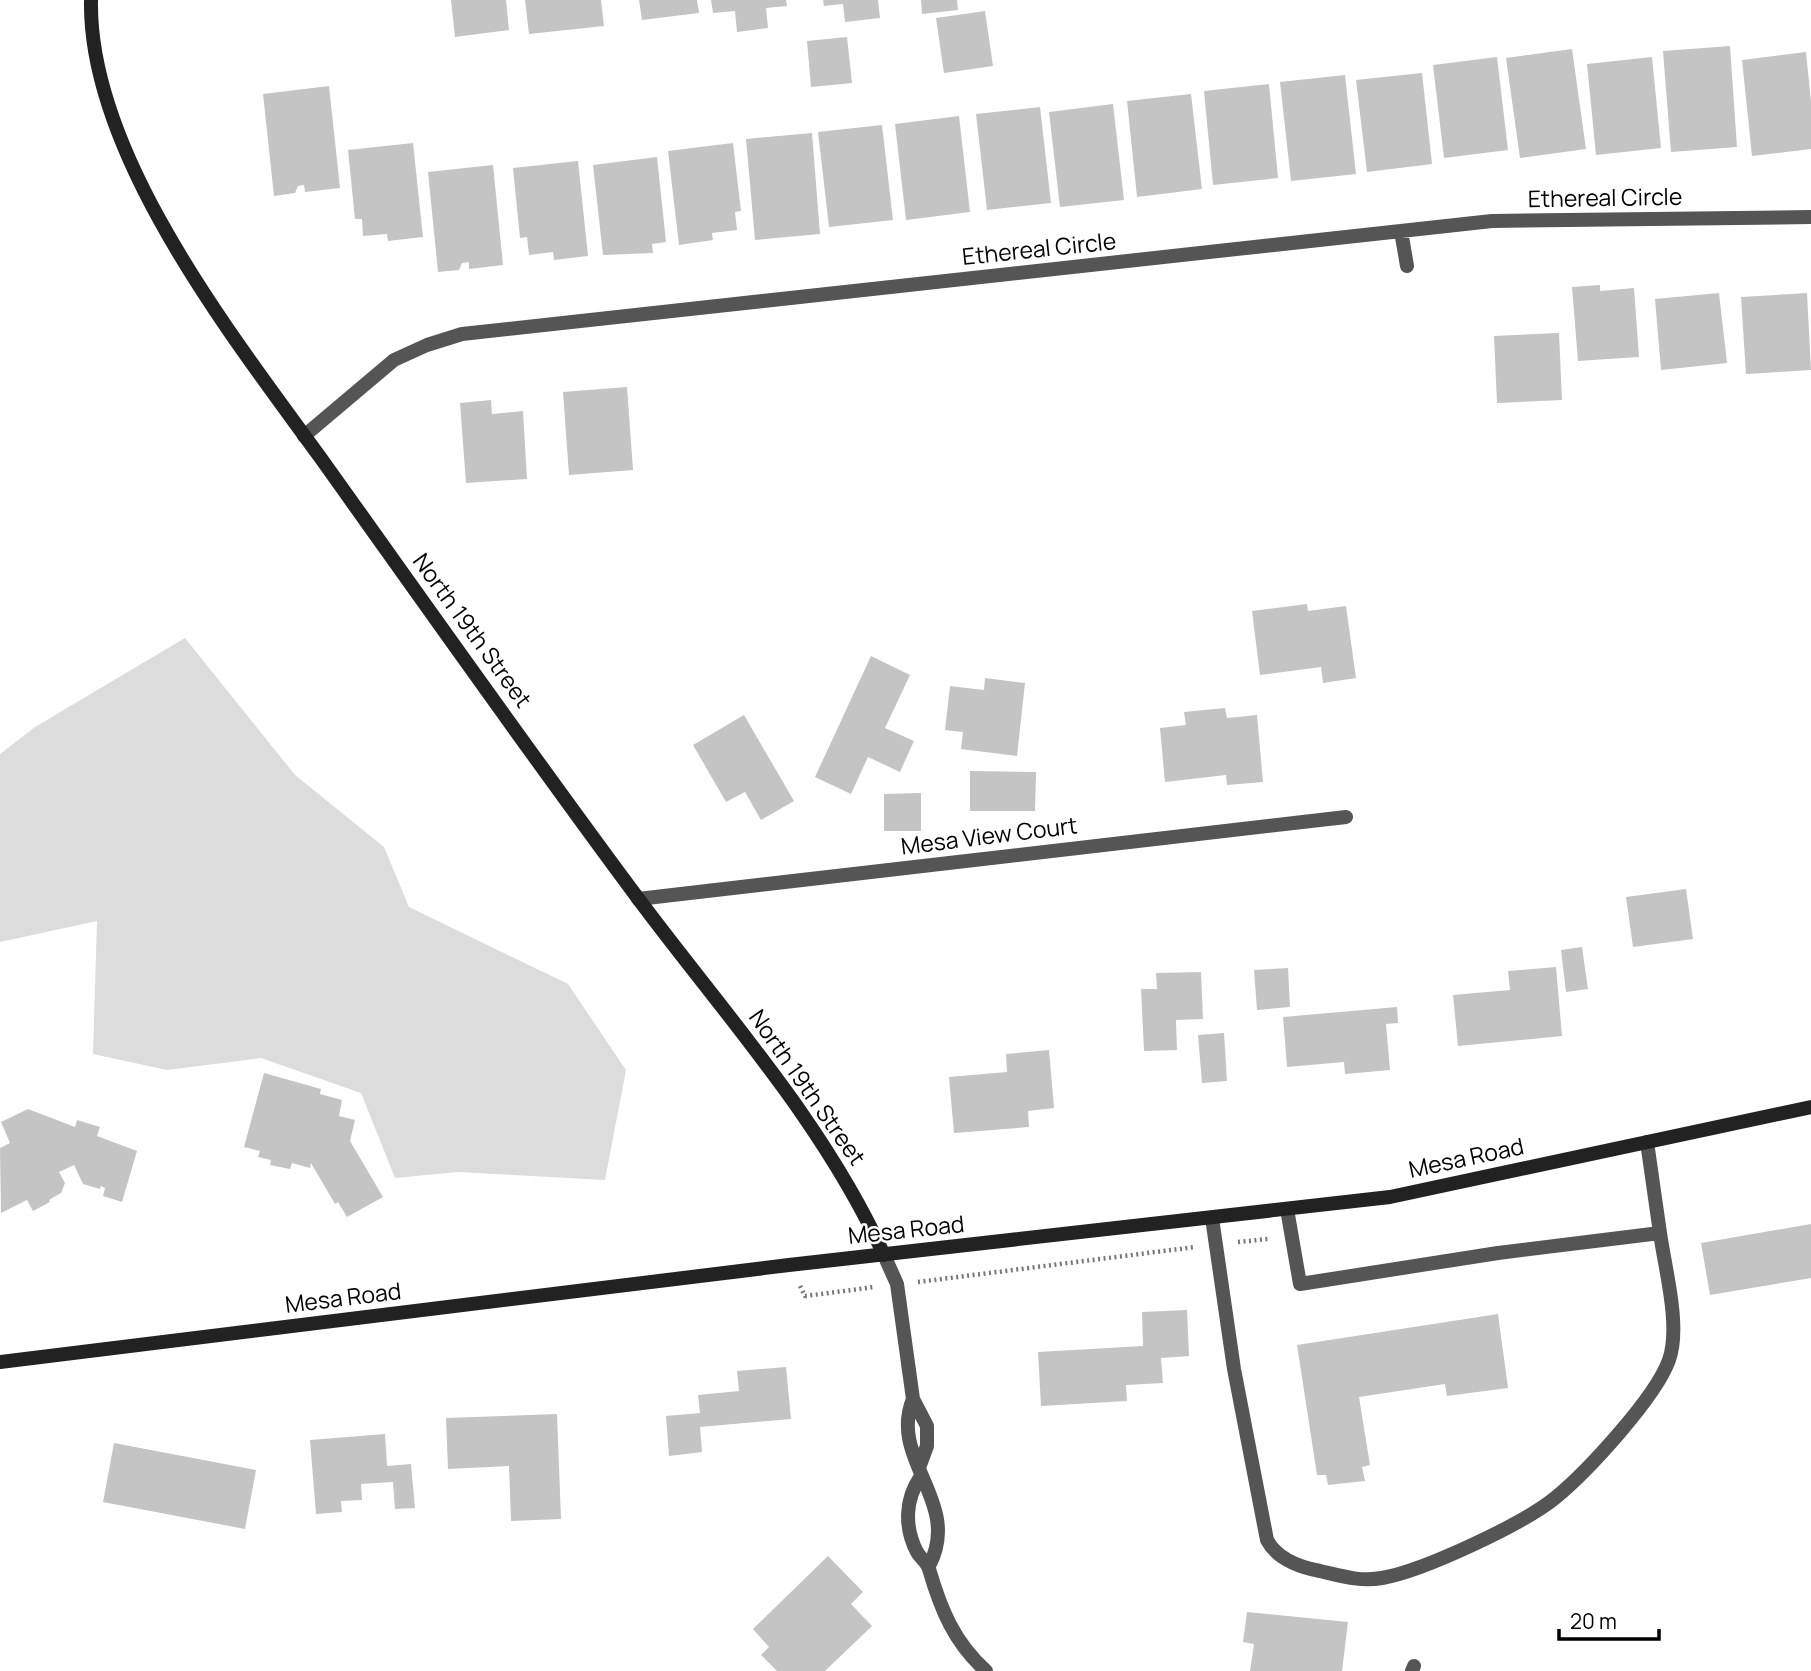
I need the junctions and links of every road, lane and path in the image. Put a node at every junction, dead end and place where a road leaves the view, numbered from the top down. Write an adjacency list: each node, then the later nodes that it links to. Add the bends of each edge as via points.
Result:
1 (91, 0): 5 (main road, North 19th Street, via 97,65 135,173 190,270)
2 (1811, 218): 3 (street, Ethereal Circle, via 1492,221)
3 (1401, 231): 4 (street); 5 (street, Ethereal Circle, via 462,334 394,360)
4 (1407, 265)
5 (304, 436): 7 (main road, North 19th Street)
6 (1346, 817): 7 (street, Mesa View Court)
7 (638, 899): 13 (main road, North 19th Street, via 808,1121 841,1170)
8 (1811, 1107): 9 (main road, Mesa Road)
9 (1647, 1142): 10 (main road, Mesa Road, via 1390,1197); 12 (street)
10 (1287, 1209): 11 (main road, Mesa Road); 12 (street, via 1300,1284)
11 (1212, 1217): 12 (street, via 1234,1369 1267,1540 1273,1552 1285,1559 1355,1579 1400,1574 1511,1526 1555,1498 1624,1426 1662,1376 1674,1339); 13 (main road, Mesa Road)
12 (1660, 1233)
13 (884, 1255): 14 (main road, Mesa Road); 15 (street, via 897,1284)
14 (0, 1362)
15 (913, 1399): 16 (street, via 906,1425); 16 (street, via 927,1426)
16 (920, 1470): 17 (street, via 933,1500 939,1532); 17 (street, via 909,1496 908,1522 918,1554)
17 (929, 1566): 18 (street, via 947,1622)
18 (986, 1671)

